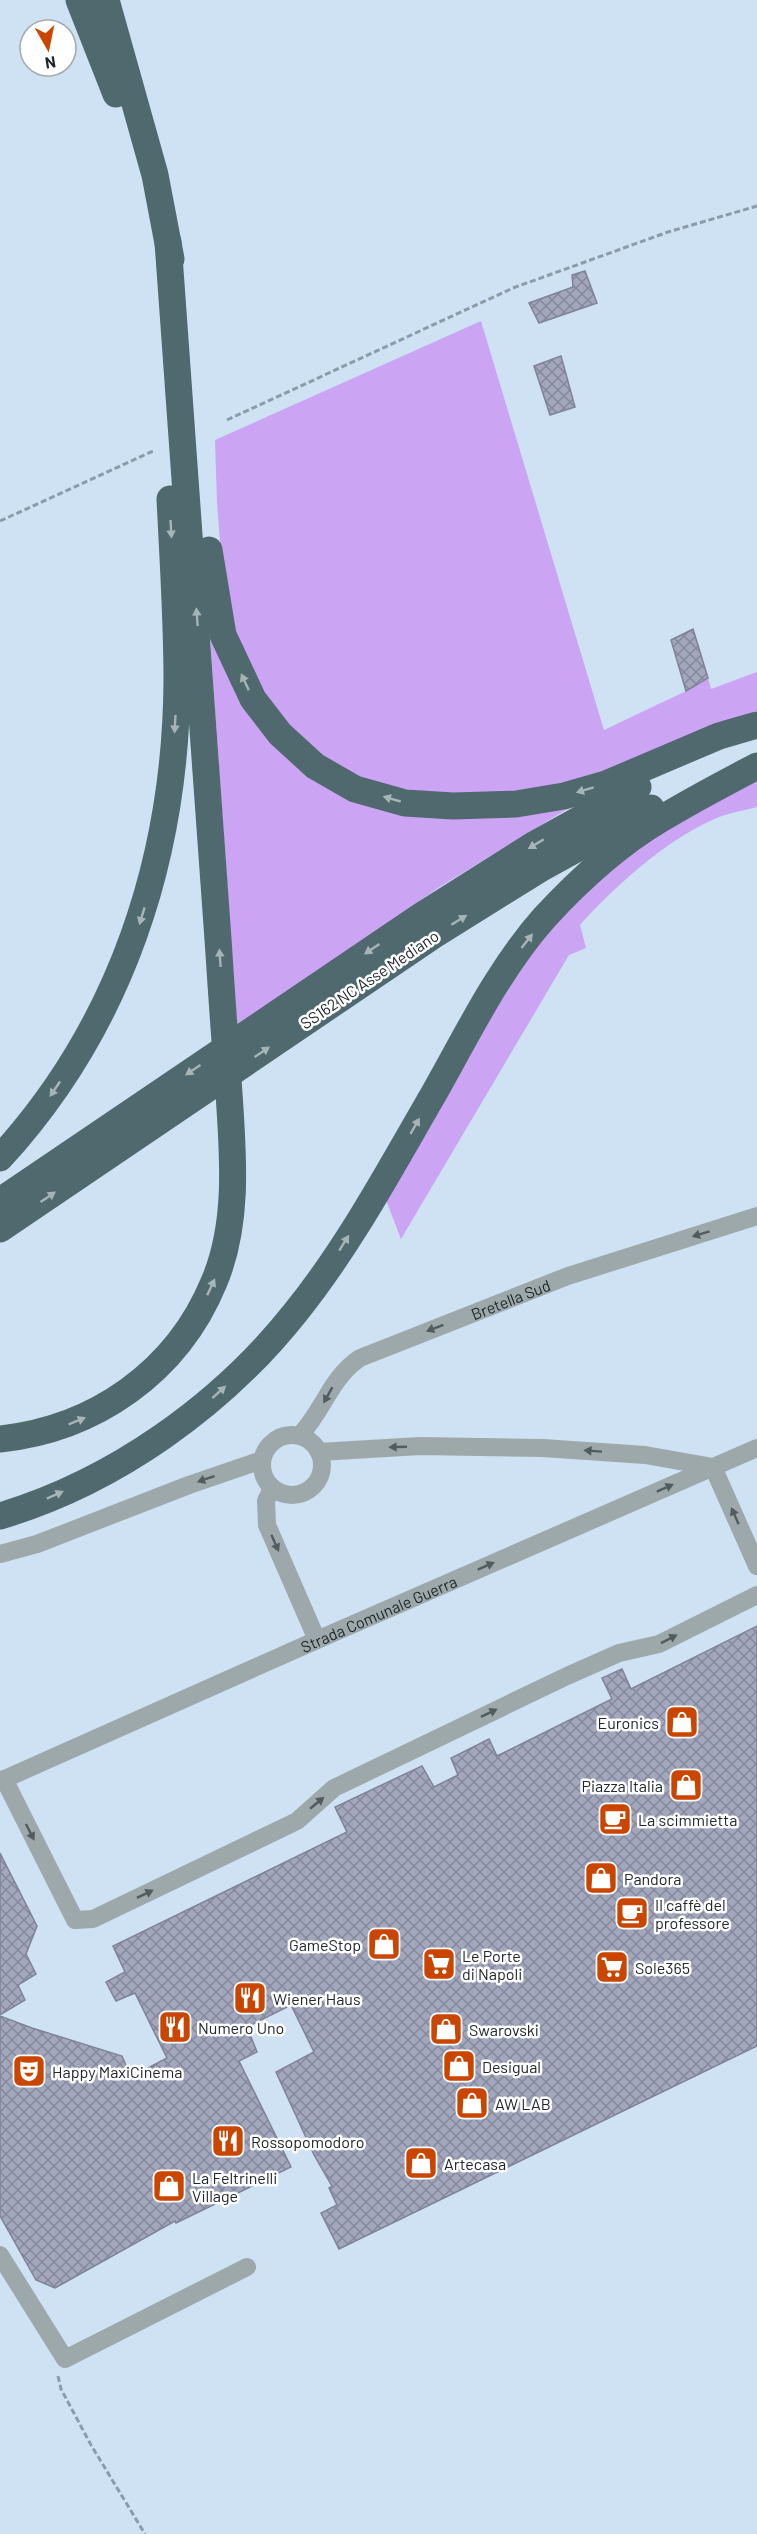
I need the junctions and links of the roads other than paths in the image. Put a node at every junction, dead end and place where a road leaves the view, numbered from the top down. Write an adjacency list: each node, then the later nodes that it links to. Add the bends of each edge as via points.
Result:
1 (78, 0): 10 (highway, one-way to 10, via 108,69 129,139 150,244 176,611 173,760 155,874 113,990 74,1060 29,1126)
2 (97, 0): 4 (highway)
3 (106, 0): 4 (highway)
4 (124, 63): 5 (highway, via 155,175)
5 (168, 242): 6 (highway, one-way to 5, via 719,736 606,784 516,804 405,803 355,789 315,766 280,734 253,699 223,634 210,565 189,358); 15 (highway, one-way to 5, via 47,1432 100,1411 154,1371 179,1344 214,1282 226,1243 231,1205 230,1107)
6 (757, 725)
7 (757, 733): 11 (highway, SS162 NC Asse Mediano, one-way to 11, via 630,790 536,844 411,922)
8 (757, 760): 13 (highway, SS162 NC Asse Mediano, one-way to 8, via 434,935 646,810)
9 (757, 766): 21 (highway, one-way to 9, via 51,1497 129,1457 185,1420 254,1360 330,1265 386,1176 488,997 543,920 617,849 658,820)
10 (0, 1158)
11 (0, 1201)
12 (757, 1216): 14 (street, Bretella Sud, one-way to 14, via 568,1276 360,1358 341,1373)
13 (0, 1229)
14 (300, 1436): 17 (street); 18 (street, via 280,1437 265,1450)
15 (0, 1439)
16 (757, 1448): 19 (street, Strada Comunale Guerra)
17 (319, 1452): 19 (street, one-way to 17, via 645,1455 543,1448 420,1446); 20 (street, via 321,1474 309,1490 291,1495)
18 (262, 1460): 20 (street, via 262,1470); 22 (street, one-way to 22, via 37,1544)
19 (713, 1467): 23 (street, one-way to 19); 25 (street, Strada Comunale Guerra, one-way to 19)
20 (272, 1488): 25 (street, one-way to 25, via 266,1501 267,1524)
21 (0, 1516)
22 (0, 1554)
23 (757, 1566)
24 (757, 1595): 26 (street, one-way to 24, via 75,1920 93,1920 297,1821 334,1788 567,1676 619,1653 659,1644)
25 (317, 1640): 26 (street, Strada Comunale Guerra)
26 (2, 1780)
27 (0, 2255): 28 (street, via 65,2359)
28 (247, 2267)

